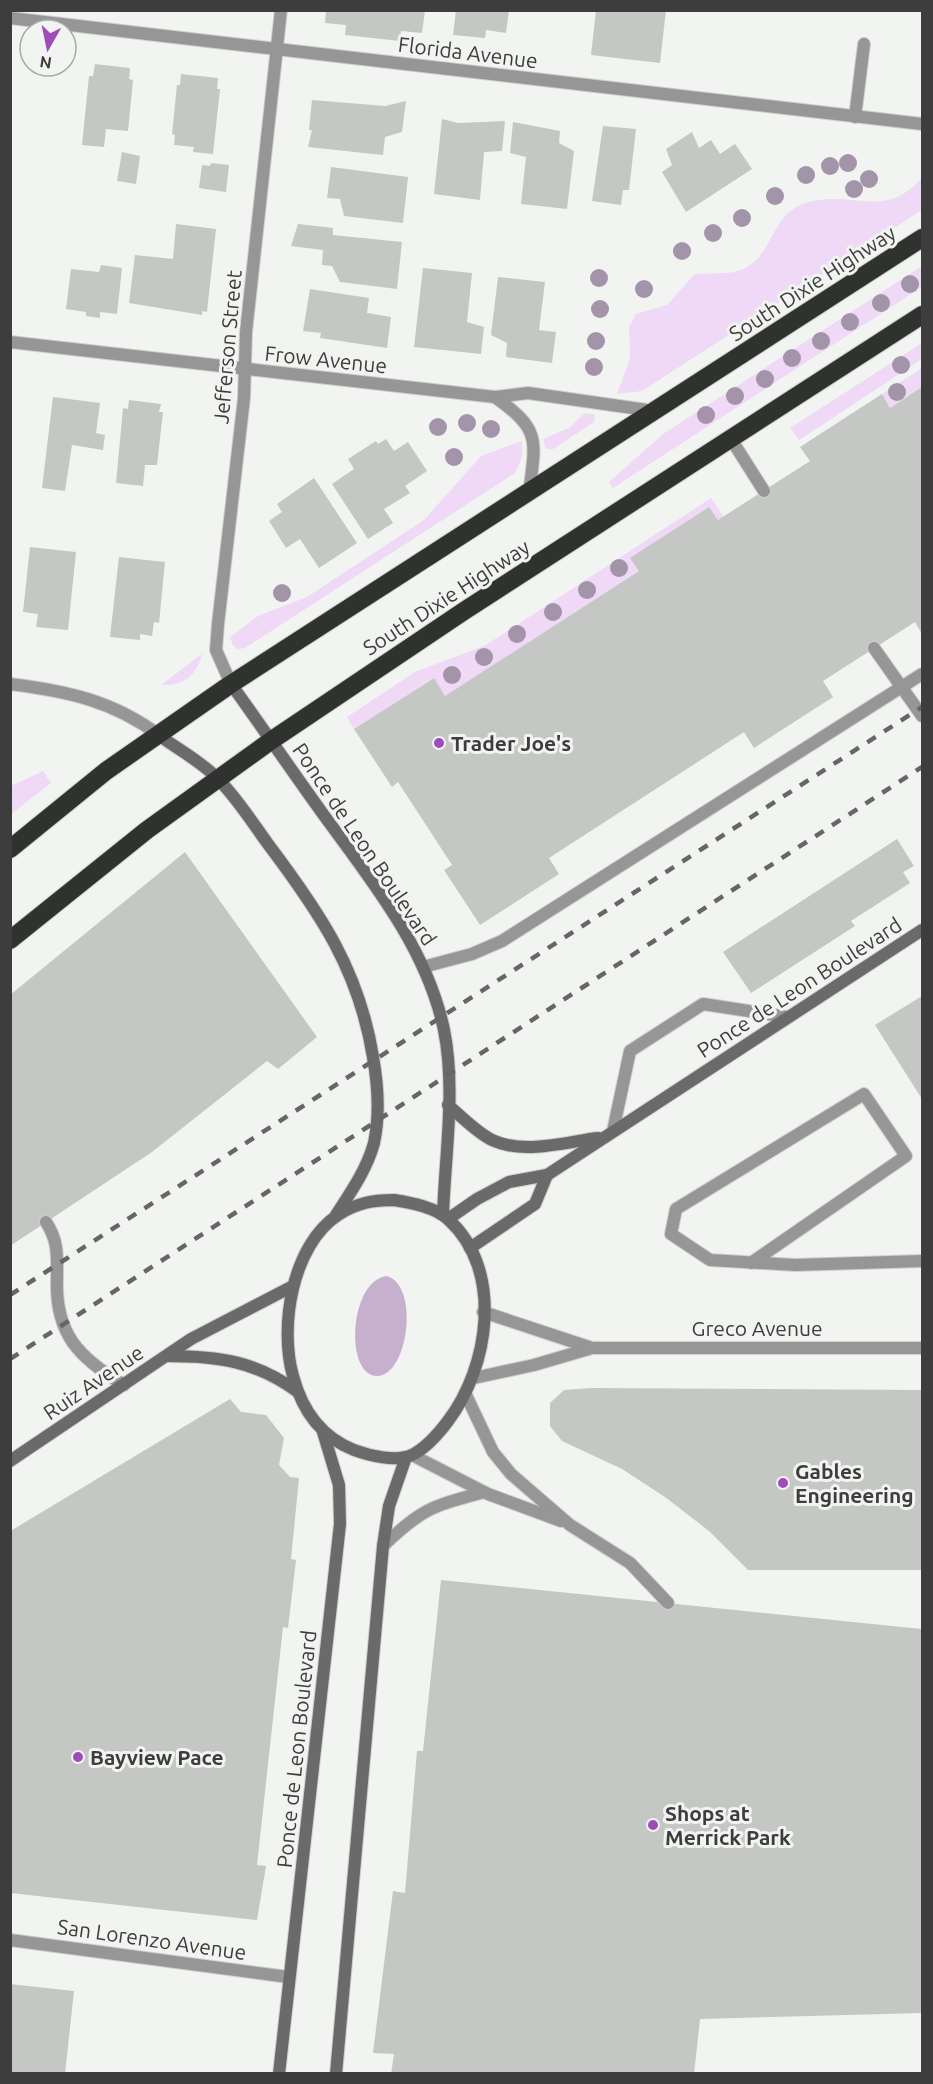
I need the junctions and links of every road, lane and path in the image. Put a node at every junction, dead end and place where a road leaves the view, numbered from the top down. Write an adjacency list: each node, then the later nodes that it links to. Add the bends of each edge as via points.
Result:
1 (281, 10): 4 (street, Jefferson Street)
2 (10, 18): 4 (street, Florida Avenue)
3 (864, 44): 5 (street)
4 (276, 49): 5 (street, Florida Avenue); 10 (street, Jefferson Street)
5 (855, 117): 6 (street, Florida Avenue)
6 (922, 125)
7 (922, 238): 12 (highway, South Dixie Highway)
8 (922, 315): 13 (highway, South Dixie Highway)
9 (10, 342): 10 (street, Frow Avenue)
10 (244, 369): 11 (street, Frow Avenue); 19 (street, Jefferson Street, via 217,640 219,661)
11 (495, 397): 12 (street, Frow Avenue, via 528,393); 15 (street, via 528,426 533,449)
12 (654, 411): 15 (highway, South Dixie Highway)
13 (731, 439): 14 (street); 23 (highway, South Dixie Highway)
14 (764, 491)
15 (529, 493): 19 (highway, South Dixie Highway)
16 (874, 648): 20 (street)
17 (922, 674): 20 (street)
18 (10, 684): 22 (street, via 93,699 124,712)
19 (231, 684): 22 (highway, South Dixie Highway); 23 (street, Ponce de Leon Boulevard)
20 (903, 687): 21 (street); 28 (street, via 502,940 472,954)
21 (922, 716)
22 (160, 736): 24 (street); 25 (highway, South Dixie Highway, via 106,771)
23 (272, 740): 24 (highway, South Dixie Highway); 28 (street, Ponce de Leon Boulevard, via 387,904)
24 (218, 778): 27 (highway, South Dixie Highway); 33 (street, via 322,917 349,967 368,1022 377,1079 374,1142 357,1182)
25 (10, 849)
26 (922, 930): 29 (street, Ponce de Leon Boulevard)
27 (10, 940)
28 (423, 967): 30 (street, Ponce de Leon Boulevard, via 444,1030)
29 (788, 1017): 31 (street, Ponce de Leon Boulevard); 31 (street, via 703,1005 630,1051)
30 (448, 1106): 31 (street, via 486,1137 509,1146 545,1145); 34 (street, Ponce de Leon Boulevard)
31 (608, 1134): 32 (street, Ponce de Leon Boulevard)
32 (547, 1175): 34 (street, Ponce de Leon Boulevard, via 509,1182); 36 (street, via 535,1204)
33 (336, 1216): 34 (street, via 364,1202 394,1200); 39 (street, via 312,1245)
34 (445, 1217): 36 (street)
35 (46, 1222): 45 (street, via 57,1244 57,1314 70,1339 89,1362)
36 (470, 1248): 40 (street, via 482,1291)
37 (922, 1261): 38 (street)
38 (751, 1263): 38 (street, via 710,1260 671,1234 676,1209 864,1094 906,1156)
39 (293, 1286): 43 (street, Ruiz Avenue, via 191,1339); 46 (street, via 287,1344)
40 (483, 1312): 41 (street, Greco Avenue); 44 (street, via 483,1339)
41 (592, 1348): 42 (street, Greco Avenue); 44 (street, Greco Avenue)
42 (922, 1348)
43 (167, 1356): 45 (street, Ruiz Avenue); 46 (street, Ruiz Avenue, via 198,1356 252,1365)
44 (474, 1378): 47 (street)
45 (124, 1385): 50 (street, Ruiz Avenue)
46 (299, 1392): 48 (street)
47 (466, 1395): 49 (street, via 442,1430); 52 (street, via 502,1464)
48 (322, 1431): 49 (street, via 357,1451); 56 (street, Ponce de Leon Boulevard, via 339,1485 340,1524)
49 (409, 1456): 51 (street); 53 (street, via 389,1506)
50 (10, 1461)
51 (484, 1492): 52 (street); 53 (street, via 423,1511)
52 (570, 1525): 54 (street, via 630,1563)
53 (383, 1546): 58 (street)
54 (668, 1603)
55 (10, 1940): 56 (street, San Lorenzo Avenue)
56 (288, 1977): 57 (street, Ponce de Leon Boulevard)
57 (279, 2073)
58 (336, 2073)

